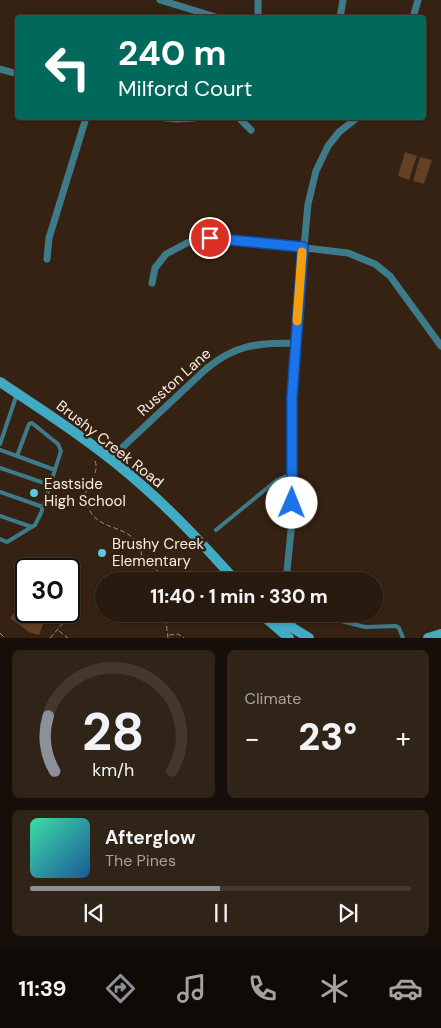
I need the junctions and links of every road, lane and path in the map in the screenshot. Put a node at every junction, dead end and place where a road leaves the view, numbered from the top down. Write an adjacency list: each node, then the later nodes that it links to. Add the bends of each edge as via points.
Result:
1 (160, 0): 5 (street)
2 (258, 0): 6 (street)
3 (343, 0): 7 (street)
4 (418, 0): 8 (street)
5 (208, 15)
6 (258, 15)
7 (340, 15)
8 (414, 15)
9 (0, 69): 10 (street)
10 (15, 73)
11 (85, 120): 16 (street, via 49,238)
12 (241, 120): 14 (street)
13 (356, 120): 15 (street, via 333,139 322,157 308,204)
14 (251, 130)
15 (303, 247): 17 (street, via 210,238 195,240 166,254 156,268); 18 (street); 19 (street, via 348,253 375,264 390,276)
16 (47, 259)
17 (152, 284)
18 (295, 343): 25 (street, Russton Lane, via 253,344 222,357); 29 (street)
19 (441, 346)
20 (0, 382): 21 (street, Brushy Creek Road)
21 (17, 394): 22 (lane); 25 (street, Brushy Creek Road)
22 (0, 444)
23 (0, 450): 24 (lane)
24 (17, 456): 28 (lane); 28 (lane, via 32,423 58,444 61,451)
25 (110, 459): 40 (street, Brushy Creek Road, via 146,489)
26 (95, 461): 38 (path, via 96,472 86,489 90,512 99,522 132,537 140,549)
27 (0, 468): 30 (lane)
28 (55, 470): 30 (lane)
29 (293, 474): 35 (lane, via 277,480); 41 (street)
30 (50, 485): 32 (lane)
31 (0, 492): 32 (lane)
32 (43, 507): 34 (lane)
33 (0, 516): 34 (lane)
34 (32, 527): 36 (lane, via 8,542)
35 (216, 530)
36 (0, 539)
37 (138, 566): 38 (path)
38 (143, 566): 39 (path, via 151,566)
39 (160, 572)
40 (228, 572)
41 (287, 572)
42 (166, 622): 51 (path)
43 (273, 622): 48 (street)
44 (278, 622): 48 (street)
45 (345, 622): 57 (lane, via 365,627 396,626)
46 (63, 623): 47 (path)
47 (58, 630): 53 (path); 54 (path)
48 (290, 633): 56 (street)
49 (0, 634): 52 (path)
50 (441, 634): 58 (street)
51 (168, 637): 55 (path, via 178,634)
52 (5, 638)
53 (50, 638)
54 (68, 638)
55 (184, 638)
56 (309, 638)
57 (404, 638)
58 (428, 638)

